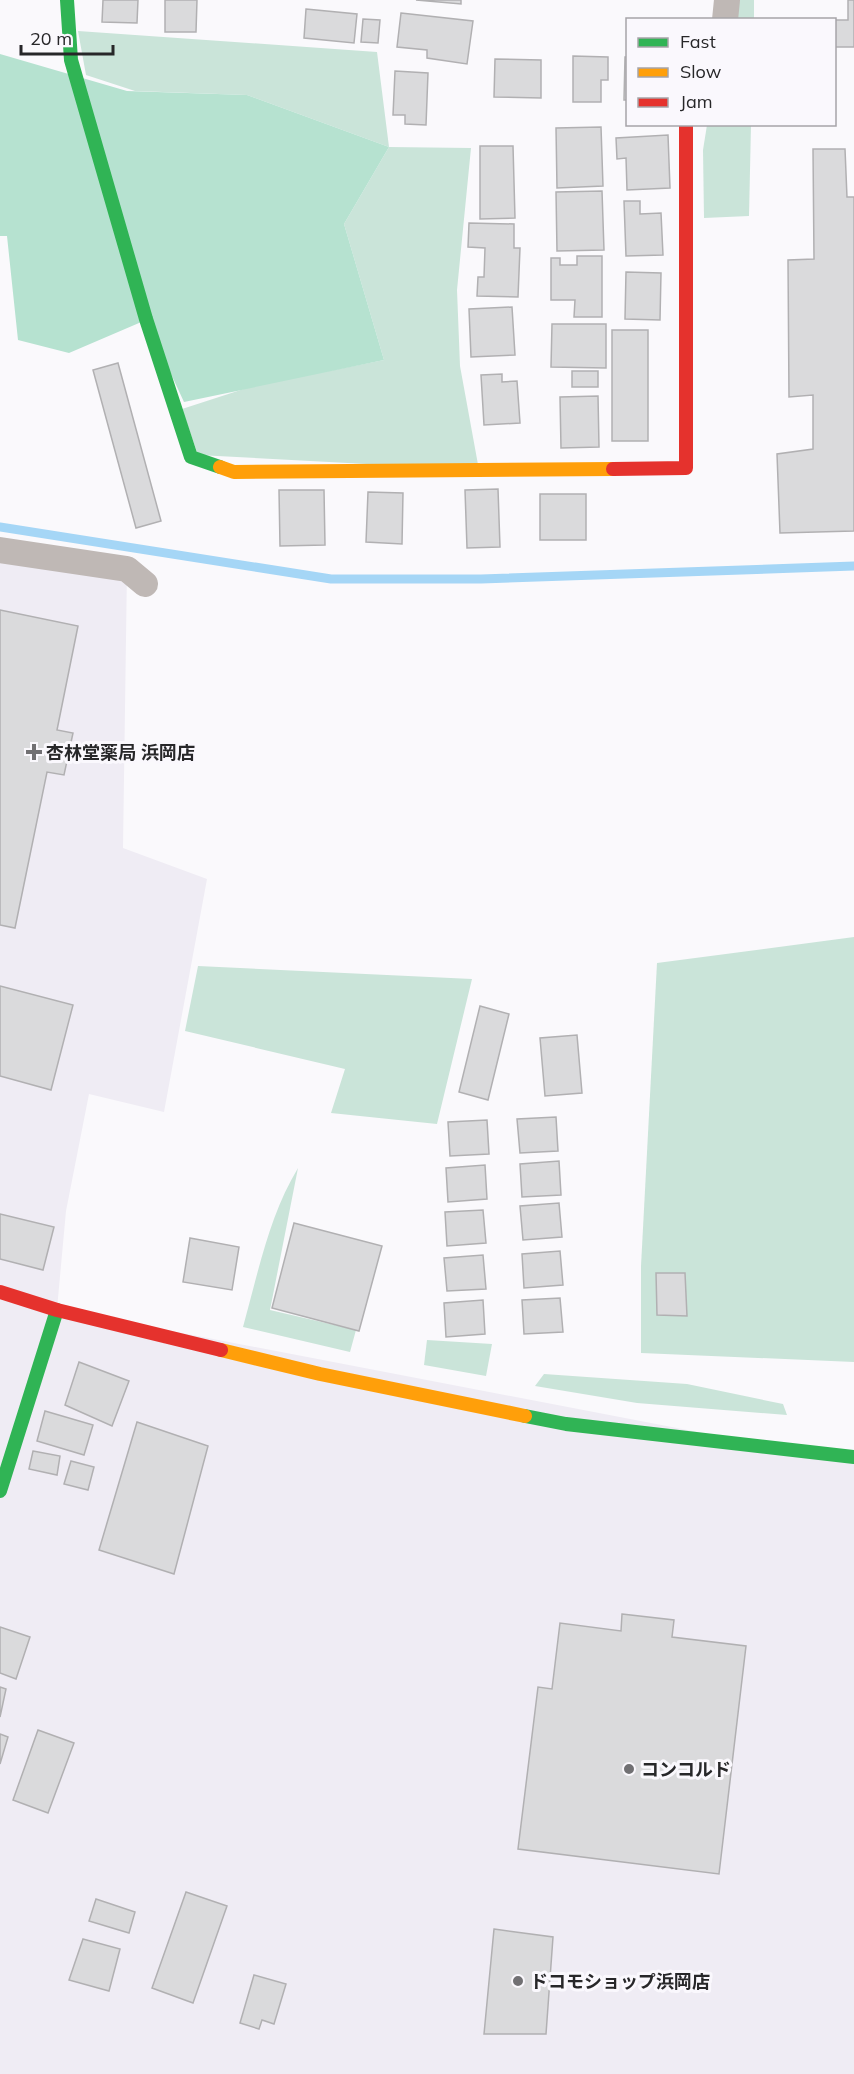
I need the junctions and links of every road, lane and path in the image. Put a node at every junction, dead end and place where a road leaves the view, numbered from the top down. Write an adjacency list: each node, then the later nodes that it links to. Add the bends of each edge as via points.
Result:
1 (67, 0): 4 (street, via 70,60 146,320 191,457 234,472 686,468)
2 (727, 0): 3 (street)
3 (725, 18)
4 (686, 126)
5 (0, 550): 6 (street, via 126,569)
6 (145, 584)
7 (0, 1292): 8 (street)
8 (57, 1310): 9 (street, via 320,1374 566,1424); 10 (street)
9 (854, 1457)
10 (0, 1491)

